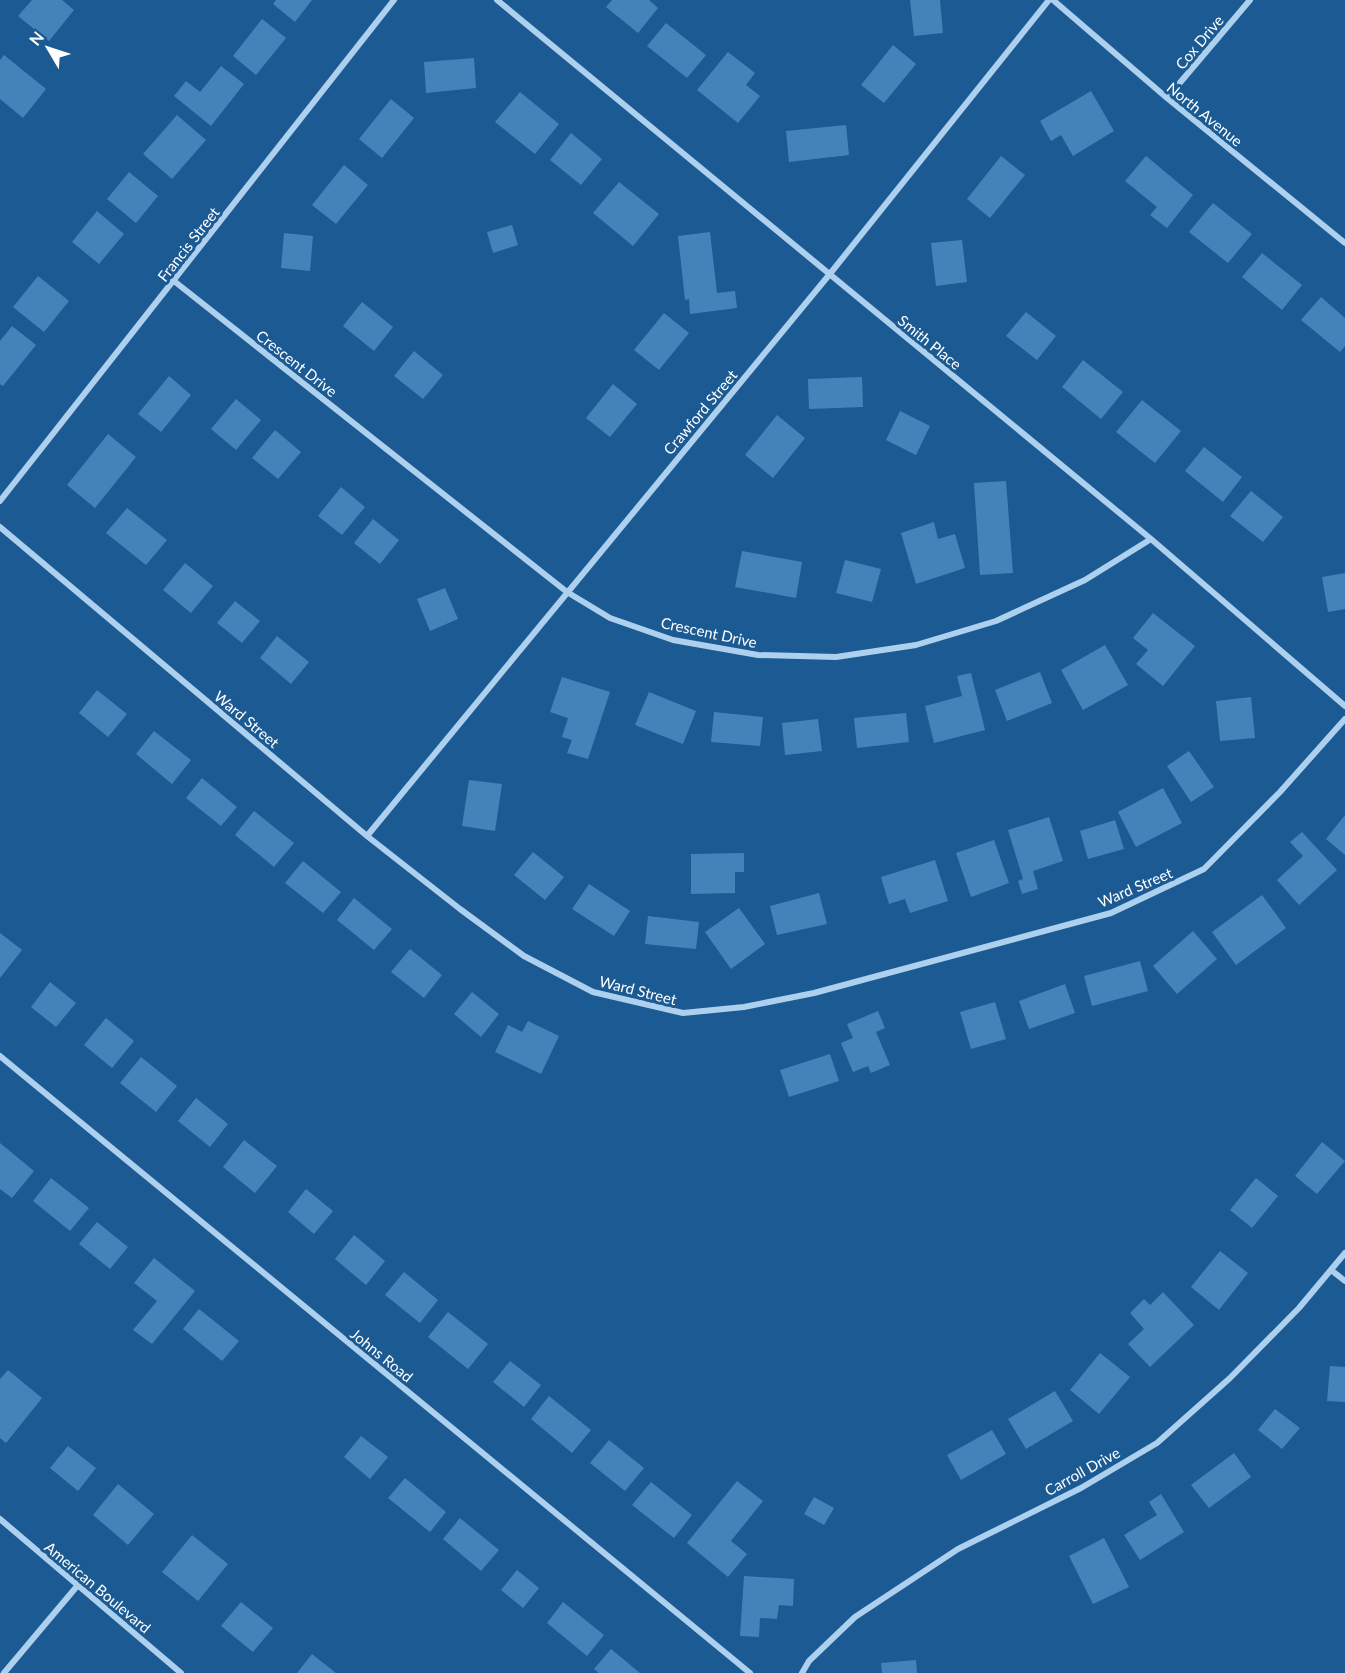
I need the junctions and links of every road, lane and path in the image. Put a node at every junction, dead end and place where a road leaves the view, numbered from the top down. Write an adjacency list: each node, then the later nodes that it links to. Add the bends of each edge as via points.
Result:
1 (394, 0): 8 (street, Francis Street)
2 (497, 0): 7 (street, Smith Place)
3 (1051, 0): 5 (street, North Avenue); 7 (street, Crawford Street)
4 (1250, 0): 5 (street, Cox Drive)
5 (1167, 99): 6 (street, North Avenue)
6 (1345, 243)
7 (829, 275): 11 (street, Smith Place); 12 (street, Crawford Street)
8 (174, 281): 9 (street, Francis Street); 12 (street, Crescent Drive)
9 (0, 501)
10 (0, 527): 15 (street, Ward Street)
11 (1151, 539): 12 (street, Crescent Drive, via 1084,580 996,621 916,645 836,657 758,655 672,640 610,618); 13 (street, Smith Place)
12 (567, 592): 15 (street, Crawford Street)
13 (1345, 706)
14 (1345, 719): 15 (street, Ward Street, via 1273,800 1204,869 1155,893 1111,912 814,993 744,1007 683,1013 593,992 524,956)
15 (367, 836)
16 (0, 1056): 24 (street, Johns Road)
17 (1345, 1253): 18 (street, Carroll Drive)
18 (1331, 1270): 19 (street); 25 (street, Carroll Drive, via 1230,1378 1157,1443 1081,1488 958,1549 855,1617 809,1661)
19 (1345, 1281)
20 (0, 1519): 21 (street, American Boulevard)
21 (78, 1585): 22 (street); 23 (street, American Boulevard)
22 (4, 1673)
23 (181, 1673)
24 (750, 1673)
25 (802, 1673)

